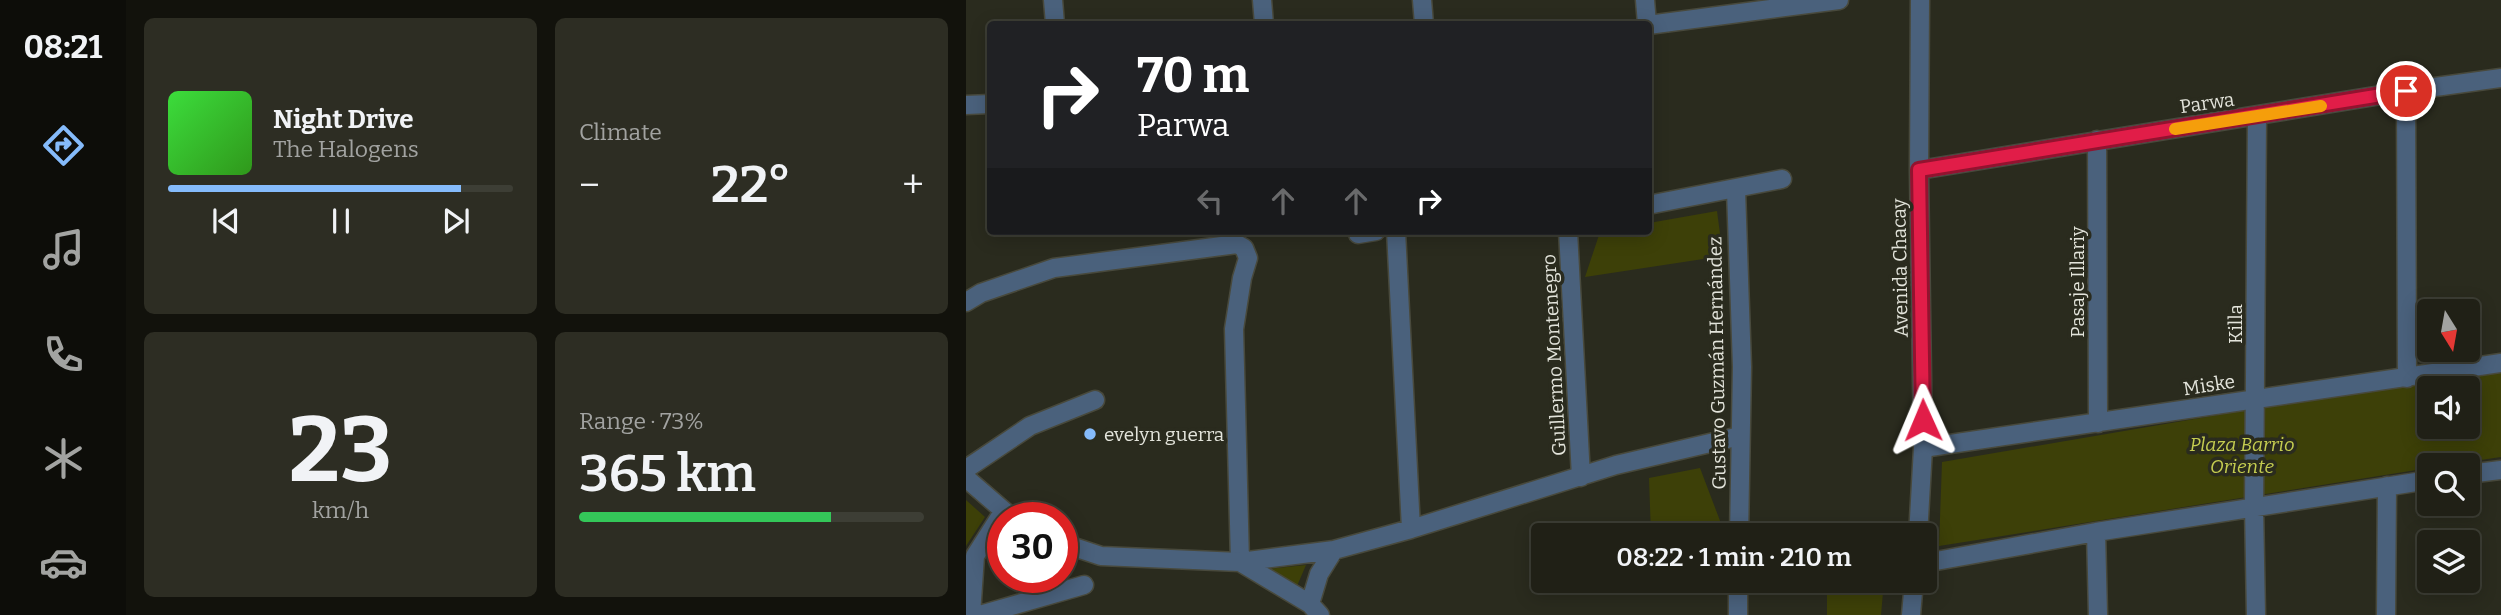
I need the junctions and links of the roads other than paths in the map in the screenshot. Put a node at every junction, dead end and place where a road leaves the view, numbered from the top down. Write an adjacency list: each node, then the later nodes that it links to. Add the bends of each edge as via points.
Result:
1 (1053, 0): 7 (street)
2 (1262, 0): 8 (street)
3 (1422, 0): 9 (street)
4 (1645, 0): 10 (street)
5 (1839, 0): 11 (street)
6 (1920, 0): 18 (street, Avenida Chacay)
7 (1055, 21)
8 (1264, 21)
9 (1424, 21)
10 (1648, 21)
11 (1652, 24)
12 (2501, 78): 13 (street, Parwa)
13 (2406, 91): 16 (street, Parwa); 26 (street)
14 (987, 104): 15 (street)
15 (966, 105)
16 (2257, 117): 17 (street, Parwa); 27 (street, Killa)
17 (2097, 141): 18 (street, Parwa); 29 (street, Pasaje Illariy)
18 (1919, 170): 31 (street, Avenida Chacay)
19 (1782, 179): 20 (street)
20 (1736, 190): 21 (street); 30 (street, Gustavo Guzmán Hernández)
21 (1652, 204)
22 (1396, 235): 43 (street)
23 (1568, 235): 35 (street, Guillermo Montenegro)
24 (966, 302): 49 (street, via 1054,268 1237,244 1244,248 1248,258 1234,329)
25 (2501, 363): 26 (street, Miske)
26 (2407, 378): 27 (street, Miske)
27 (2256, 399): 29 (street, Miske); 40 (street, Killa)
28 (1095, 400): 32 (street, via 1030,426)
29 (2098, 423): 31 (street, Miske)
30 (1740, 436): 35 (street); 41 (street, Gustavo Guzmán Hernández)
31 (1923, 448): 42 (street, Avenida Chacay)
32 (966, 469)
33 (2501, 470): 34 (street)
34 (2480, 473)
35 (1581, 477): 43 (street)
36 (966, 478): 39 (street)
37 (2417, 482): 38 (street)
38 (2387, 486): 40 (street); 60 (street)
39 (993, 502)
40 (2254, 506): 44 (street); 59 (street, Killa)
41 (1739, 523)
42 (1919, 523)
43 (1411, 529): 47 (street)
44 (2096, 532): 48 (street); 58 (street)
45 (987, 541): 54 (street, via 975,556)
46 (1078, 548): 49 (street, via 1101,556)
47 (1334, 550): 49 (street); 53 (street, via 1319,574)
48 (1937, 561)
49 (1240, 562): 53 (street)
50 (1084, 586): 55 (street)
51 (1738, 593): 56 (street)
52 (1913, 593): 57 (street)
53 (1315, 610)
54 (971, 615)
55 (980, 615)
56 (1738, 615)
57 (1911, 615)
58 (2098, 615)
59 (2256, 615)
60 (2386, 615)

